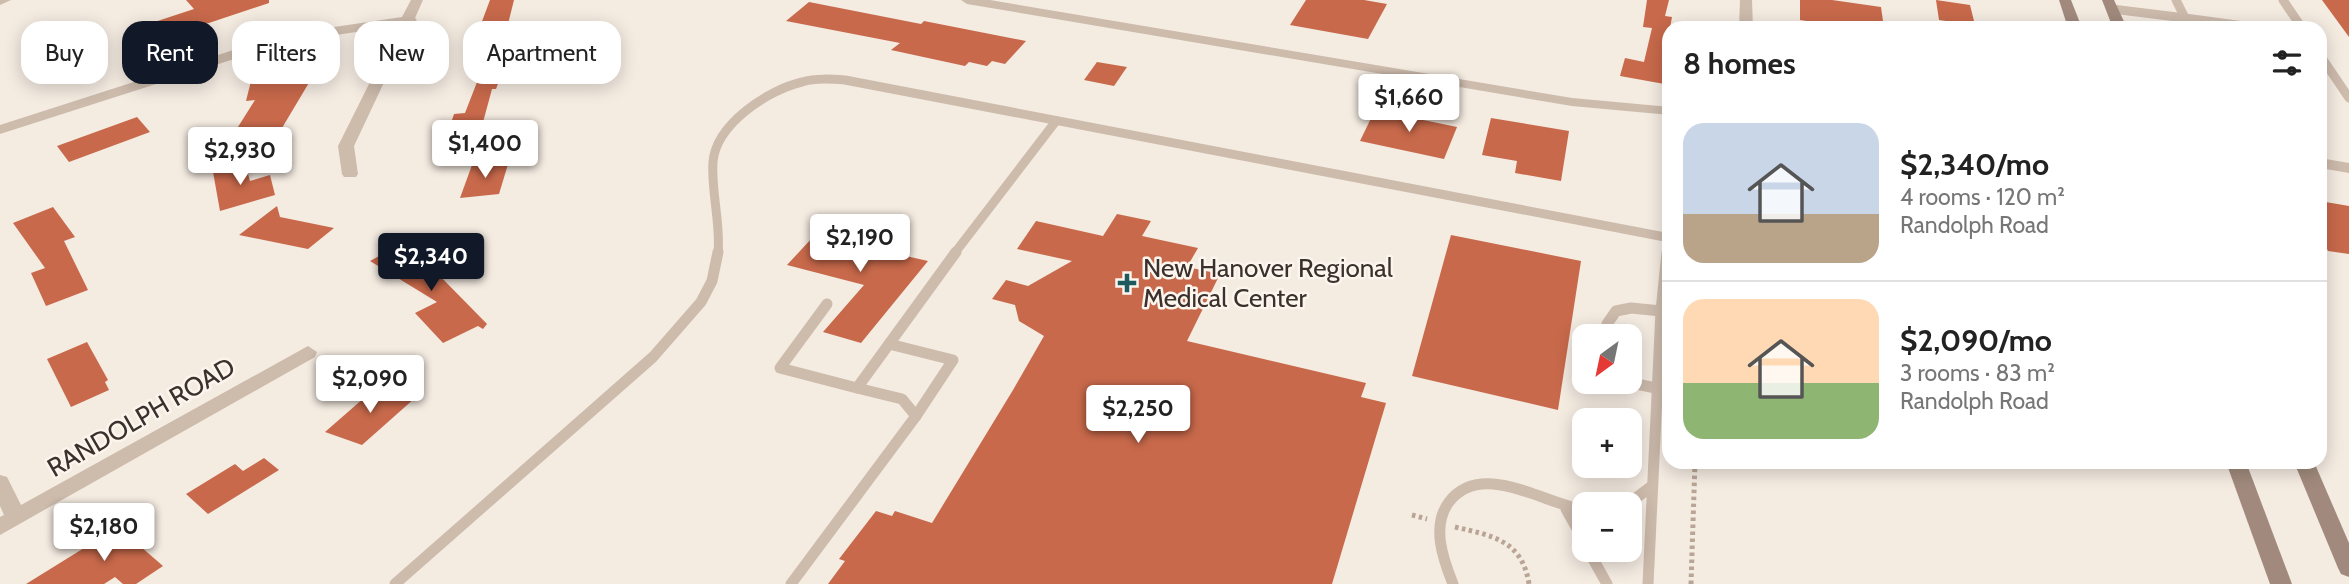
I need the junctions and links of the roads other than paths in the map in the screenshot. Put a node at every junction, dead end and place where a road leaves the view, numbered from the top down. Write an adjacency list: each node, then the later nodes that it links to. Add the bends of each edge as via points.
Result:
1 (418, 0): 9 (street)
2 (967, 0): 17 (street, via 1572,102)
3 (1746, 0): 10 (street)
4 (2065, 0): 11 (main road)
5 (2176, 0): 8 (lane)
6 (2283, 0): 14 (lane)
7 (2110, 4): 8 (lane); 12 (main road)
8 (2185, 18): 13 (lane)
9 (410, 20): 19 (street, via 285,38); 22 (street, via 346,146)
10 (1746, 21)
11 (2072, 21)
12 (2117, 21)
13 (2207, 21)
14 (2297, 21)
15 (2327, 65): 16 (lane)
16 (2349, 98)
17 (1662, 110)
18 (1056, 121): 23 (lane); 27 (lane); 45 (lane, via 845,80 800,82 769,95 716,145 717,262 711,283 680,329)
19 (0, 130)
20 (2327, 164): 21 (street)
21 (2349, 168)
22 (350, 174)
23 (1662, 237)
24 (827, 304): 30 (lane, via 780,368)
25 (1662, 315): 26 (lane, via 1621,308 1608,315)
26 (1606, 324)
27 (889, 344): 30 (lane); 33 (lane, via 953,360)
28 (308, 352): 42 (street, RANDOLPH ROAD)
29 (1642, 386): 31 (lane)
30 (857, 388): 33 (lane, via 902,399)
31 (1662, 391)
32 (1662, 400): 37 (lane)
33 (916, 416): 46 (lane)
34 (2239, 469): 50 (main road)
35 (2307, 469): 44 (main road)
36 (0, 483): 42 (street)
37 (1652, 486): 38 (lane); 49 (lane)
38 (1642, 494)
39 (1566, 509): 40 (lane); 41 (lane); 47 (lane, via 1514,487 1477,483 1452,495 1438,522 1441,554)
40 (1572, 509)
41 (1572, 520)
42 (8, 522)
43 (1595, 562): 48 (lane)
44 (2349, 568)
45 (395, 584)
46 (791, 584)
47 (1453, 584)
48 (1607, 584)
49 (1648, 584)
50 (2281, 584)

